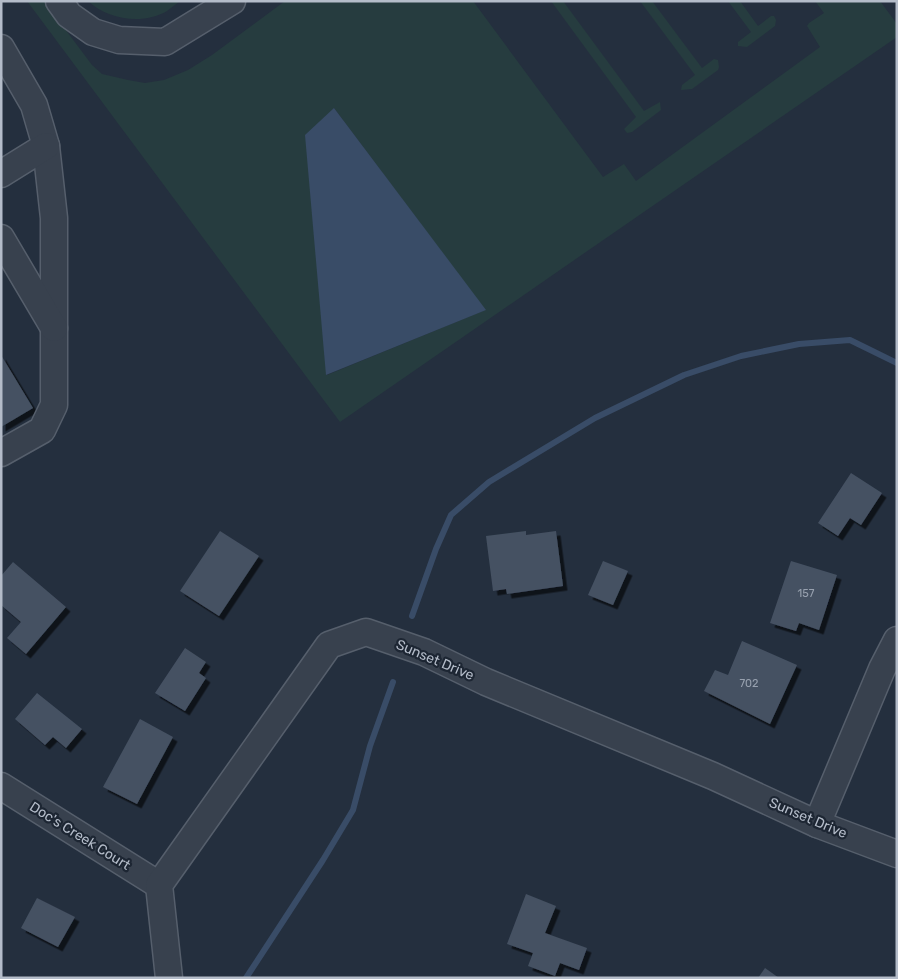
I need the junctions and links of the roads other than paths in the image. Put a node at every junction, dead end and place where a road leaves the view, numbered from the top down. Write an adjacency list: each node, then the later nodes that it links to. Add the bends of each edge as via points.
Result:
1 (58, 1): 2 (street, via 70,16 93,32 120,40 165,42)
2 (232, 1)
3 (1, 48): 4 (street, via 34,105)
4 (46, 146): 5 (street); 7 (street, via 54,218)
5 (1, 174)
6 (1, 238): 7 (street)
7 (54, 328): 8 (street, via 54,405 42,430)
8 (1, 453)
9 (897, 640): 11 (street)
10 (1, 786): 13 (street, Doc's Creek Court)
11 (817, 824): 12 (street, Sunset Drive); 13 (street, Sunset Drive, via 713,776 486,682 424,652 366,632 329,645)
12 (897, 854)
13 (159, 885): 14 (street)
14 (169, 978)

